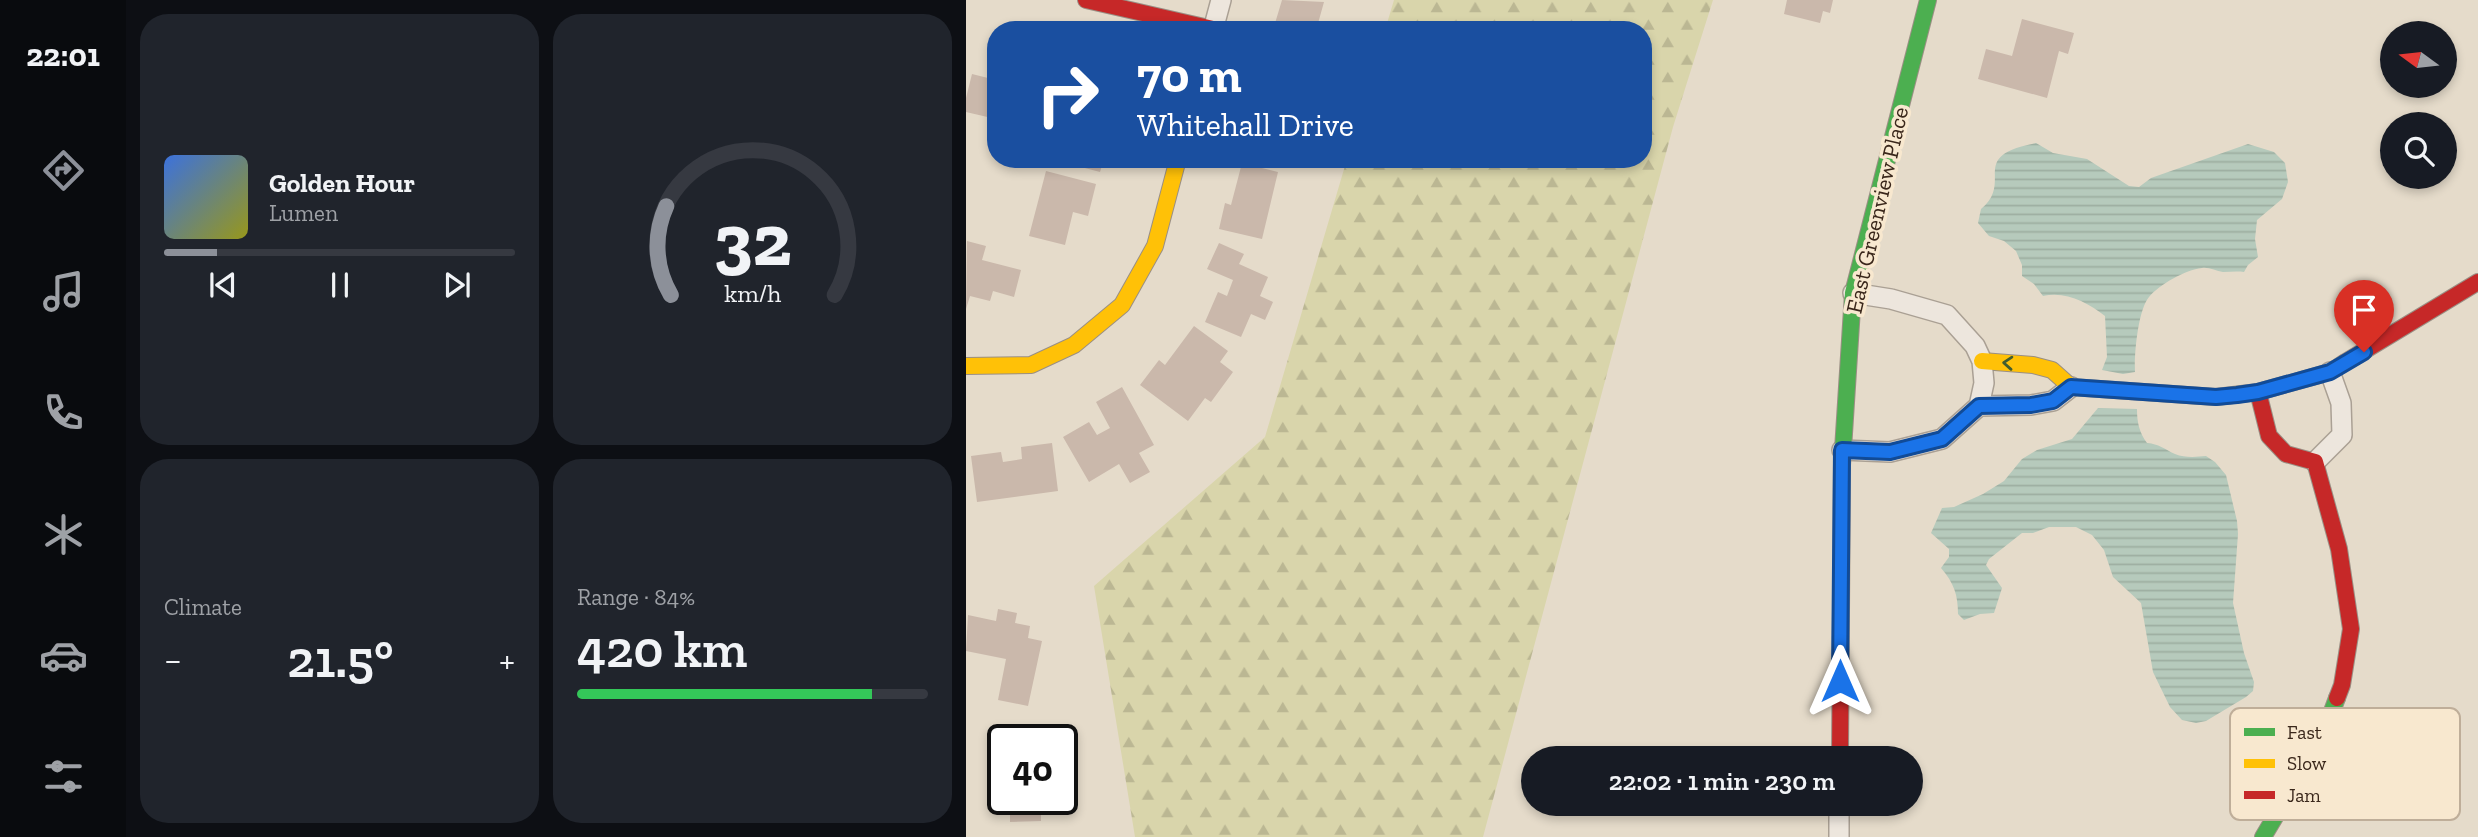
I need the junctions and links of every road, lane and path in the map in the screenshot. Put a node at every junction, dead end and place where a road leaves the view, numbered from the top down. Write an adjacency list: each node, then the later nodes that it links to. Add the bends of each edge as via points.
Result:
1 (1086, 0): 4 (street)
2 (1221, 0): 5 (street)
3 (1928, 0): 8 (street, East Greenview Place)
4 (1175, 21)
5 (1215, 21)
6 (1176, 168): 10 (street, via 1155,246 1122,305 1074,345 1031,366)
7 (2478, 282): 11 (street)
8 (1853, 293): 9 (street, via 1947,315 1975,346); 15 (street, East Greenview Place)
9 (1982, 361): 12 (street, one-way to 9, via 2052,370); 14 (street)
10 (966, 366)
11 (2330, 372): 13 (street); 16 (street, via 2341,402 2342,435)
12 (2071, 387): 13 (street, via 2216,397); 14 (street, via 2053,401)
13 (2258, 392): 16 (street, via 2269,436 2286,454)
14 (1979, 406): 15 (street, via 1942,439 1890,452)
15 (1842, 450): 18 (street, East Greenview Place)
16 (2315, 462): 17 (street, via 2339,549 2351,629)
17 (2333, 708)
18 (1840, 746)
19 (1839, 816): 21 (street)
20 (2273, 820): 22 (street)
21 (1839, 837)
22 (2263, 837)

